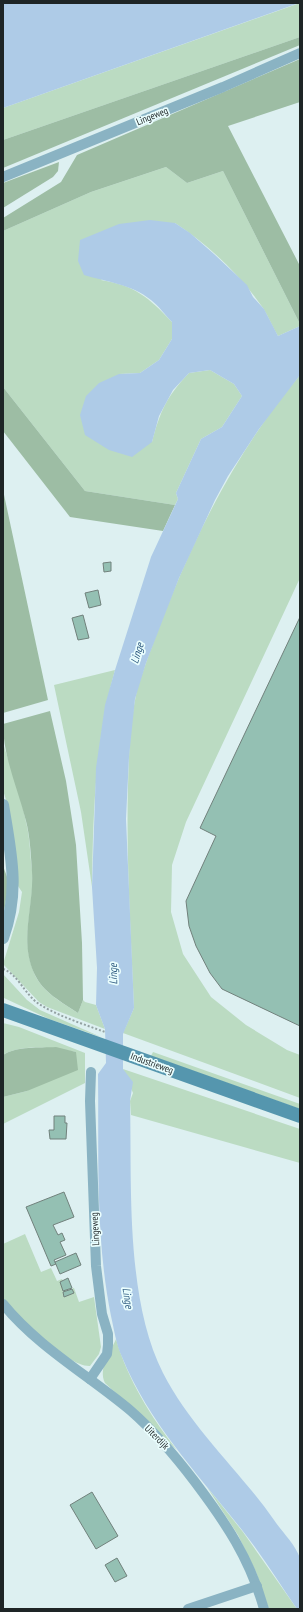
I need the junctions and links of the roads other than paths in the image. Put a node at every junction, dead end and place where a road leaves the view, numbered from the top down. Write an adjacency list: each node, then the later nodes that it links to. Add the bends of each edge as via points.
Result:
1 (300, 54): 2 (street, Lingeweg)
2 (3, 177)
3 (3, 805): 4 (street, via 13,899)
4 (3, 938)
5 (3, 1010): 7 (main road, Industrieweg)
6 (91, 1072): 9 (street, Lingeweg, via 96,1266 108,1345 107,1354)
7 (300, 1116)
8 (3, 1304): 9 (street, Uiterdijk, via 42,1343)
9 (90, 1379): 10 (street, Uiterdijk, via 131,1411 174,1454 228,1527)
10 (257, 1586): 11 (street); 12 (street, Uiterdijk)
11 (188, 1609)
12 (264, 1609)

